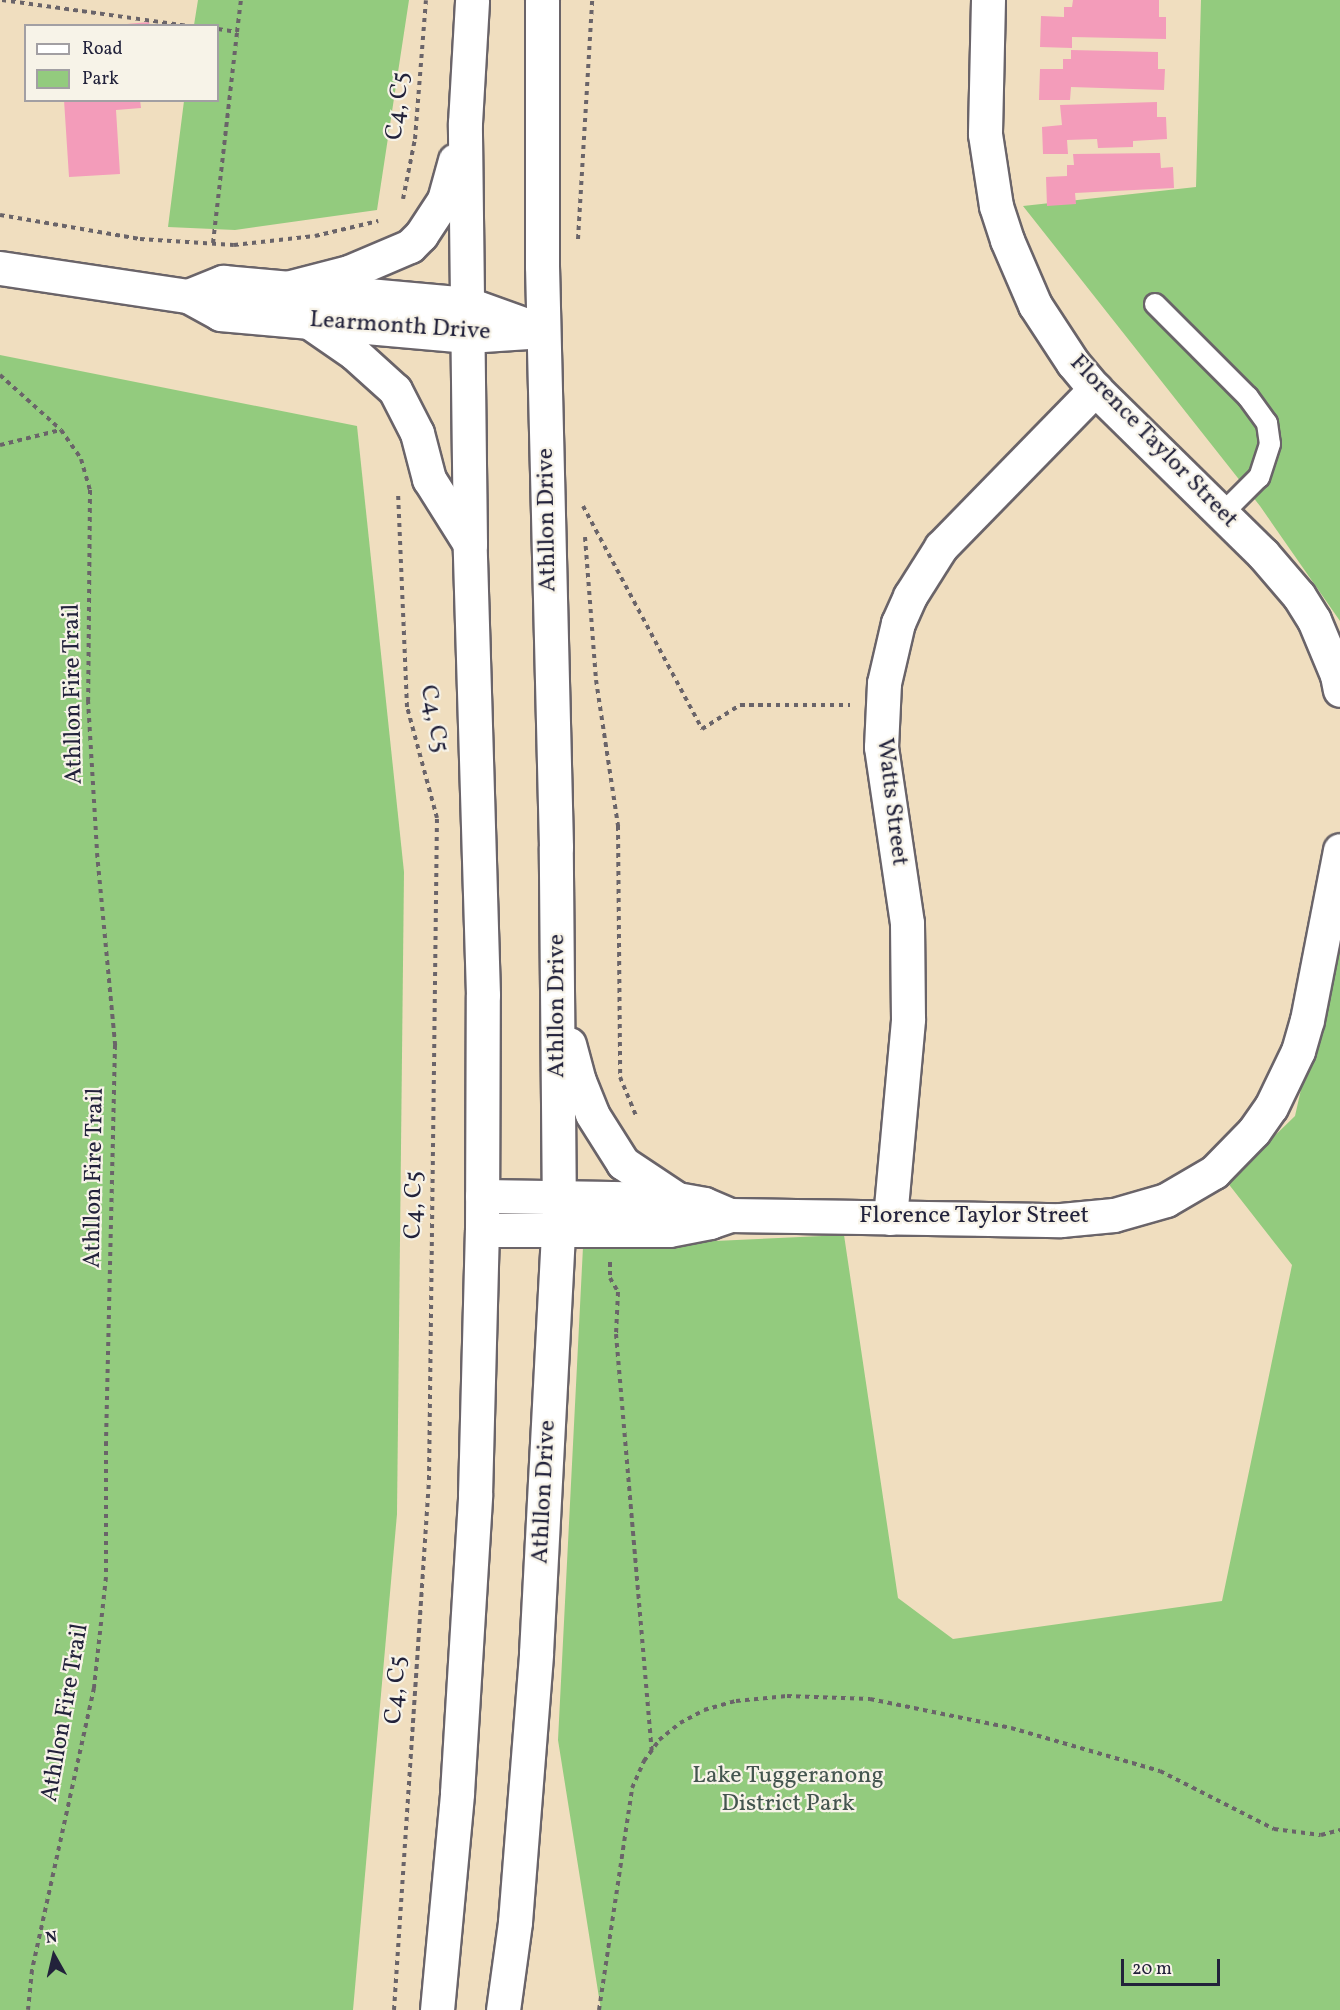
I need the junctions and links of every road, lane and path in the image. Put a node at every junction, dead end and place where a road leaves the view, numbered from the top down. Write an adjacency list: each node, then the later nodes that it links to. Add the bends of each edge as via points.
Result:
1 (2, 0): 8 (path)
2 (241, 0): 10 (path)
3 (426, 0): 12 (path, C4, C5, via 415,139)
4 (472, 0): 11 (main road)
5 (542, 0): 23 (main road, Athllon Drive)
6 (592, 0): 16 (path)
7 (988, 0): 26 (main road, Florence Taylor Street, via 985,134 996,206 1035,305)
8 (176, 24)
9 (219, 29): 10 (path)
10 (237, 32): 15 (path)
11 (465, 123): 18 (main road, via 444,200 410,246 349,272); 20 (main road)
12 (402, 205)
13 (0, 215): 15 (path, via 140,239)
14 (389, 218): 15 (path, via 315,236 234,245)
15 (213, 243)
16 (578, 244)
17 (0, 268): 19 (main road, Learmonth Drive)
18 (287, 288): 19 (main road, Learmonth Drive, via 224,282); 20 (main road, Learmonth Drive)
19 (188, 296): 22 (main road, Learmonth Drive, via 220,314)
20 (468, 304): 23 (main road, Learmonth Drive); 24 (main road)
21 (1155, 304): 32 (lane, via 1248,397 1267,423 1270,444 1259,477)
22 (309, 322): 24 (main road, Learmonth Drive); 35 (main road, via 354,353 394,390 417,433 429,479)
23 (543, 331): 24 (main road, Learmonth Drive); 39 (main road, Athllon Drive)
24 (468, 336): 35 (main road)
25 (0, 375): 27 (path, Athllon Fire Trail)
26 (1095, 389): 32 (main road, Florence Taylor Street); 37 (main road, Watts Street, via 941,546 898,623)
27 (61, 430): 28 (path); 51 (path, Athllon Fire Trail, via 81,459 90,490 88,700 115,1045 106,1577 94,1688 32,1970)
28 (0, 445)
29 (398, 488): 52 (path, C4, C5, via 407,706 437,818 429,1480)
30 (583, 494): 31 (path)
31 (583, 506): 33 (path); 37 (path, via 702,729 740,705)
32 (1222, 514): 36 (main road, Florence Taylor Street, via 1299,596 1314,621)
33 (584, 524)
34 (584, 535): 40 (path, via 596,680 618,826 620,1077 641,1128)
35 (470, 544): 41 (main road, via 483,995)
36 (1340, 690)
37 (882, 704): 45 (main road, Watts Street, via 881,747 907,923 908,1019)
38 (1340, 850): 45 (main road, Florence Taylor Street, via 1298,1051 1271,1107 1254,1131 1214,1172 1166,1200 1114,1215 1061,1220)
39 (558, 1002): 40 (main road, via 579,1081 592,1114); 42 (main road, Athllon Drive)
40 (619, 1157): 43 (main road)
41 (482, 1196): 42 (main road, Florence Taylor Street); 46 (main road)
42 (559, 1197): 43 (main road, Florence Taylor Street); 47 (main road, Athllon Drive)
43 (677, 1199): 44 (main road, Florence Taylor Street, via 704,1204)
44 (730, 1215): 45 (main road, Florence Taylor Street); 48 (main road, Florence Taylor Street, via 669,1230)
45 (890, 1218)
46 (482, 1230): 47 (main road, Florence Taylor Street); 53 (main road, via 475,1495 457,1793)
47 (559, 1230): 48 (main road, Florence Taylor Street); 54 (main road, Athllon Drive, via 536,1653)
48 (611, 1230): 49 (path, via 610,1278 618,1292 616,1334)
49 (652, 1750): 50 (path, via 680,1723 704,1710 736,1701 787,1696 870,1699 1011,1728 1160,1771 1274,1829 1321,1835); 55 (path, via 632,1788 627,1810)
50 (1340, 1830)
51 (28, 2010)
52 (394, 2010)
53 (437, 2010)
54 (503, 2010)
55 (599, 2010)

